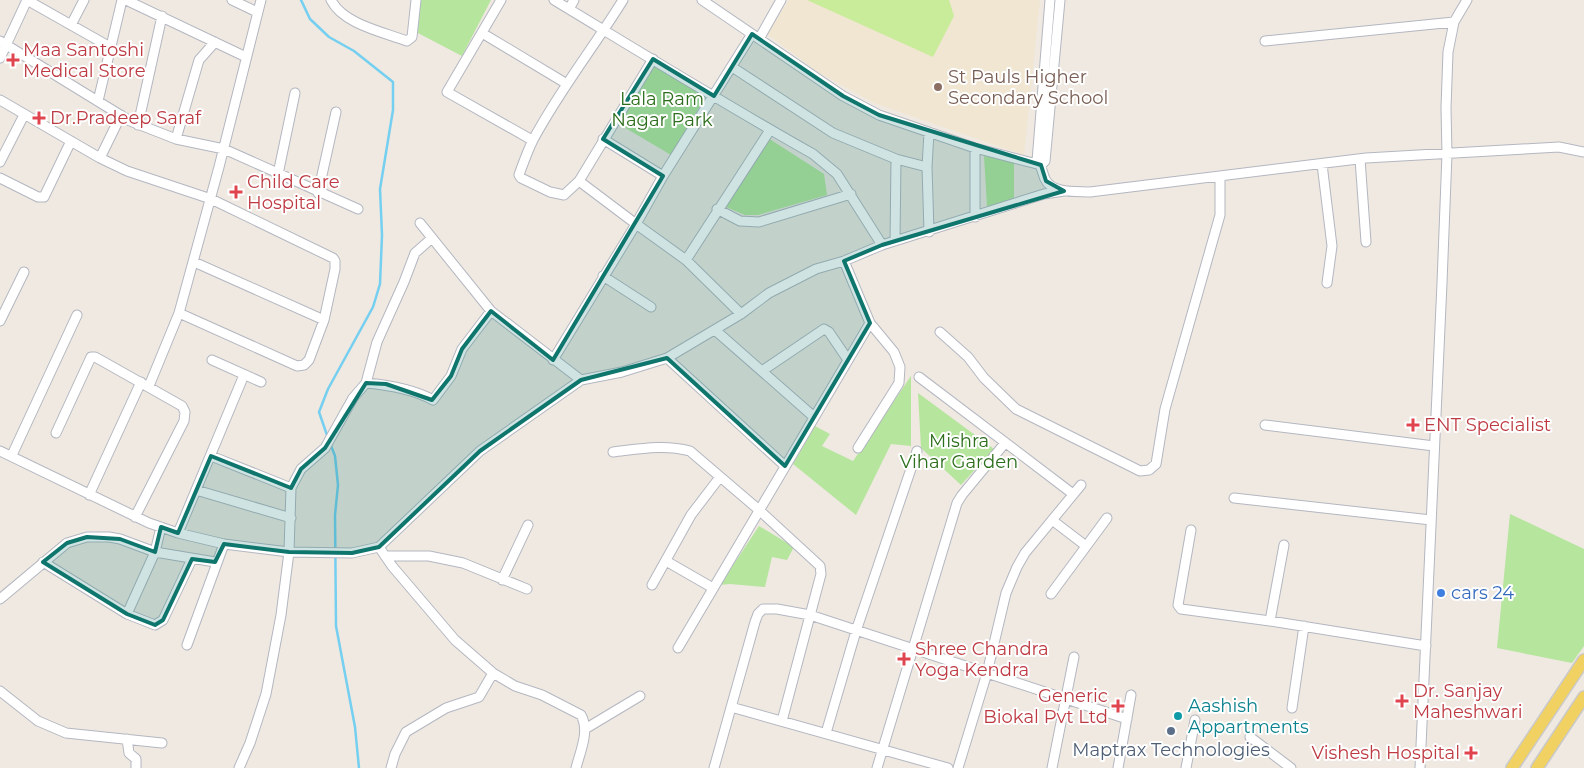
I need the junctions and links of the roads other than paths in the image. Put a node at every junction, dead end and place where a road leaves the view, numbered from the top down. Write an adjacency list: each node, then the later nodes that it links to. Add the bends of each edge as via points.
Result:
1 (27, 0): 22 (street); 28 (street)
2 (84, 0): 22 (street)
3 (122, 0): 29 (street)
4 (126, 0): 20 (street)
5 (232, 0): 19 (street)
6 (261, 0): 19 (street)
7 (331, 0): 8 (street, via 337,10 352,20 407,41 412,37)
8 (416, 0)
9 (501, 0): 24 (street)
10 (554, 0): 18 (street)
11 (574, 0): 18 (street)
12 (623, 0): 23 (street)
13 (702, 0): 25 (street)
14 (781, 0): 25 (street)
15 (1050, 0): 58 (street, via 1036,161)
16 (1060, 0): 58 (street, via 1046,161)
17 (1467, 0): 21 (street)
18 (569, 9): 23 (street)
19 (257, 12): 30 (street)
20 (162, 16): 27 (street); 42 (street)
21 (1454, 22): 26 (street); 52 (street, via 1448,52)
22 (72, 25): 29 (street)
23 (604, 32): 32 (street); 34 (street)
24 (482, 33): 34 (street); 47 (street, via 447,92)
25 (755, 36): 33 (street); 44 (street, via 843,96 879,115)
26 (1265, 41)
27 (215, 42): 30 (street); 45 (street, via 199,60)
28 (3, 43): 31 (street); 38 (street)
29 (110, 47): 38 (street)
30 (246, 57): 50 (street)
31 (0, 58)
32 (653, 59): 36 (street); 46 (street)
33 (732, 67): 36 (street); 54 (street, via 833,133)
34 (567, 84): 47 (street)
35 (295, 93): 60 (street)
36 (714, 96): 43 (street); 61 (street)
37 (0, 100): 40 (street)
38 (98, 101): 41 (street)
39 (336, 112): 66 (street)
40 (24, 115): 48 (street); 56 (street)
41 (121, 115): 42 (street); 53 (street)
42 (138, 125): 45 (street)
43 (770, 130): 67 (street, via 813,154 837,174); 70 (street)
44 (929, 132): 49 (street); 59 (street)
45 (176, 139): 50 (street)
46 (604, 139): 61 (street); 64 (street)
47 (532, 140): 64 (street, via 520,172 521,178 564,195)
48 (71, 141): 53 (street); 63 (street, via 44,197)
49 (975, 148): 58 (street); 71 (street)
50 (224, 150): 60 (street); 68 (street)
51 (1584, 152): 52 (street, via 1559,147)
52 (1446, 154): 55 (street); 110 (street)
53 (100, 158): 68 (street, via 127,171)
54 (896, 159): 59 (street); 76 (street)
55 (1360, 159): 57 (street); 77 (street)
56 (0, 162)
57 (1322, 164): 62 (street); 84 (street, via 1332,246)
58 (1041, 165): 65 (street, via 1046,181)
59 (927, 167): 74 (street)
60 (278, 174): 66 (street)
61 (663, 176): 73 (street)
62 (1220, 176): 65 (street, via 1090,192); 94 (street, via 1220,215 1165,409 1156,464 1149,470 1140,471 1016,409 984,378 968,356)
63 (0, 178)
64 (579, 181): 73 (street)
65 (1064, 191): 71 (street, via 1044,194)
66 (318, 192): 69 (street)
67 (851, 194): 70 (street, via 759,222 740,221); 78 (street)
68 (211, 199): 81 (street); 90 (street, via 333,258 335,269)
69 (358, 209)
70 (717, 209): 79 (street)
71 (975, 217): 74 (street)
72 (420, 223): 75 (street)
73 (636, 224): 79 (street); 83 (street)
74 (929, 232): 76 (street)
75 (432, 238): 86 (street); 104 (street, via 415,253 377,342)
76 (895, 241): 78 (street)
77 (1366, 242)
78 (882, 245): 80 (street)
79 (686, 260): 88 (street)
80 (844, 261): 88 (street, via 816,269 769,293); 92 (street)
81 (194, 262): 87 (street); 90 (street)
82 (24, 272): 91 (street)
83 (603, 276): 85 (street); 97 (street)
84 (1327, 283)
85 (651, 307)
86 (491, 311): 97 (street); 104 (street, via 462,349 451,376 433,400 386,384)
87 (179, 313): 90 (street, via 297,366 304,366 309,360); 105 (street)
88 (741, 314): 93 (street)
89 (77, 315): 115 (street)
90 (324, 320)
91 (0, 321)
92 (870, 324): 98 (street); 111 (street, via 894,352 900,367 899,382)
93 (715, 330): 95 (street); 99 (street)
94 (940, 332)
95 (667, 358): 102 (street); 117 (street)
96 (212, 360): 100 (street)
97 (553, 360): 102 (street)
98 (848, 360): 99 (street, via 830,332 824,329); 106 (street)
99 (762, 371): 106 (street)
100 (244, 375): 103 (street); 116 (street)
101 (919, 378): 109 (street)
102 (581, 380): 137 (street, via 480,451)
103 (260, 382)
104 (366, 383): 120 (street, via 353,398 325,448 301,469)
105 (145, 384): 108 (street, via 95,357 91,358); 123 (street); 126 (street, via 182,406 185,412 184,421)
106 (814, 417): 117 (street)
107 (1265, 425): 110 (street)
108 (56, 433)
109 (1005, 443): 122 (street); 160 (street, via 957,503)
110 (1434, 446): 130 (street)
111 (858, 448)
112 (0, 451): 115 (street)
113 (613, 452): 118 (street, via 678,447 690,450)
114 (916, 452): 156 (street)
115 (12, 455): 123 (street)
116 (211, 456): 120 (street); 121 (street)
117 (785, 466): 125 (street)
118 (720, 477): 125 (street); 143 (street, via 691,515)
119 (1081, 485): 122 (street)
120 (291, 488): 127 (street)
121 (196, 490): 127 (street); 134 (street)
122 (1073, 494): 129 (street)
123 (89, 495): 126 (street)
124 (1234, 498): 130 (street)
125 (759, 510): 148 (street); 153 (street, via 820,566 821,574)
126 (135, 517): 132 (street)
127 (291, 518): 140 (street)
128 (1107, 518): 138 (street)
129 (1052, 520): 138 (street); 164 (street, via 1017,567 1006,594)
130 (1431, 520): 158 (street)
131 (528, 525): 146 (street)
132 (161, 527): 134 (street); 139 (street)
133 (1191, 530): 154 (street, via 1180,608)
134 (178, 532): 135 (street)
135 (224, 544): 140 (street); 145 (street)
136 (1284, 545): 154 (street)
137 (379, 546): 140 (street, via 352,553); 141 (street)
138 (1086, 546): 150 (street)
139 (155, 552): 142 (street); 144 (street, via 120,539 87,537 67,543); 152 (street)
140 (289, 552): 182 (street, via 266,694)
141 (385, 556): 146 (street, via 429,556 449,560); 163 (street, via 455,640)
142 (192, 559): 145 (street); 152 (street, via 163,620 155,626)
143 (666, 561): 147 (street); 148 (street)
144 (43, 562): 151 (street); 152 (street)
145 (216, 562): 157 (street)
146 (502, 580): 149 (street)
147 (652, 585)
148 (713, 588): 159 (street)
149 (527, 589)
150 (1051, 594)
151 (1, 597)
152 (127, 614)
153 (810, 615): 156 (street); 170 (street, via 777,609 763,609 758,614); 174 (street)
154 (1270, 620): 155 (street)
155 (1304, 626): 158 (street); 171 (street)
156 (856, 631): 160 (street); 176 (street)
157 (187, 645)
158 (1426, 646): 193 (street)
159 (678, 648)
160 (912, 649): 164 (street); 180 (street)
161 (1074, 657): 169 (street)
162 (1584, 660): 194 (main road)
163 (493, 673): 175 (street, via 581,715); 183 (street, via 479,697 446,708 406,732)
164 (987, 673): 169 (street); 188 (street)
165 (0, 692): 178 (street, via 38,721 66,732)
166 (640, 696): 175 (street)
167 (1131, 696): 172 (street)
168 (1584, 697): 195 (main road)
169 (1066, 699): 172 (street); 189 (street)
170 (731, 707): 174 (street); 185 (street)
171 (1292, 708)
172 (1127, 719): 190 (street)
173 (1195, 720): 191 (street)
174 (782, 721): 176 (street)
175 (585, 729): 184 (street)
176 (826, 734): 180 (street)
177 (1250, 737): 192 (street)
178 (127, 738): 179 (street); 181 (street, via 130,753 136,759)
179 (162, 743)
180 (882, 749): 186 (street); 187 (street)
181 (136, 768)
182 (239, 768)
183 (391, 768)
184 (576, 768)
185 (714, 768)
186 (877, 768)
187 (948, 768)
188 (958, 768)
189 (1052, 768)
190 (1118, 768)
191 (1186, 768)
192 (1291, 768)
193 (1420, 768)
194 (1512, 768)
195 (1537, 768)

